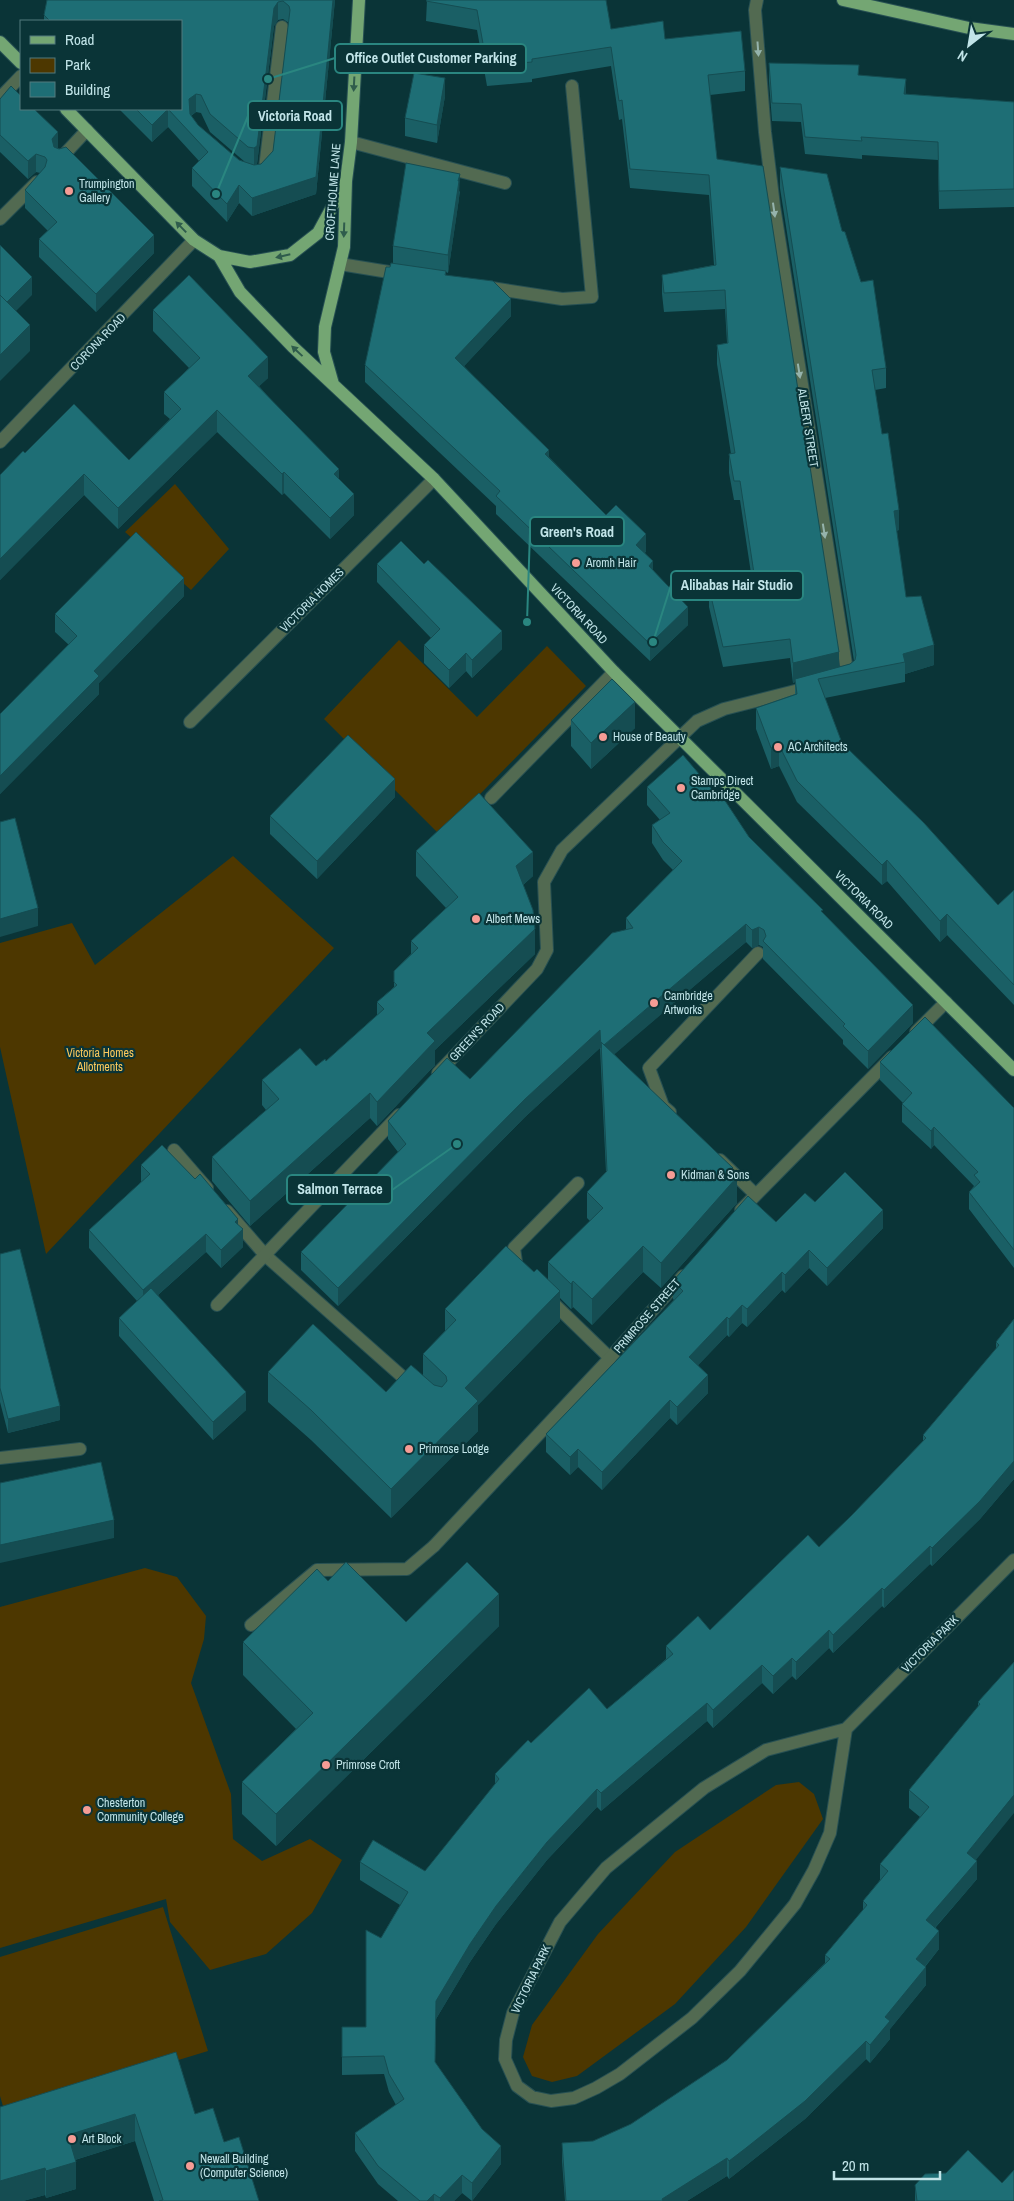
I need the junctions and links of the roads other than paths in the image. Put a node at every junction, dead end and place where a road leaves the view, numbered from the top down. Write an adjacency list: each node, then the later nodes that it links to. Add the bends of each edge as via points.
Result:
1 (359, 0): 13 (main road, CROFTHOLME LANE, one-way to 13)
2 (757, 0): 30 (street, ALBERT STREET, one-way to 30, via 755,10 765,132 774,206 848,677 724,709 697,721)
3 (843, 0): 5 (main road, via 960,26)
4 (282, 26): 15 (street, via 266,168 256,175)
5 (1014, 34)
6 (0, 42): 7 (main road)
7 (20, 62)
8 (20, 77): 10 (street)
9 (572, 86): 24 (street, via 592,297 562,299)
10 (0, 98)
11 (67, 110): 12 (main road, VICTORIA ROAD)
12 (87, 130): 14 (street); 20 (main road, VICTORIA ROAD, one-way to 12)
13 (351, 142): 17 (main road, CROFTHOLME LANE); 18 (street)
14 (60, 159)
15 (244, 172)
16 (39, 180): 19 (street)
17 (346, 181): 21 (main road, one-way to 21, via 318,233 290,255 250,262); 22 (main road, CROFTHOLME LANE, one-way to 22, via 344,247)
18 (505, 183)
19 (0, 219)
20 (194, 240): 21 (main road, VICTORIA ROAD); 26 (street, CORONA ROAD)
21 (219, 256): 25 (main road, VICTORIA ROAD, one-way to 21, via 293,348 240,292)
22 (340, 264): 23 (street); 25 (main road, CROFTHOLME LANE, via 325,327 324,352)
23 (415, 276)
24 (474, 286)
25 (333, 384): 27 (main road, VICTORIA ROAD)
26 (0, 442)
27 (434, 479): 28 (main road, VICTORIA ROAD); 29 (street, VICTORIA HOMES)
28 (614, 672): 30 (main road, VICTORIA ROAD); 31 (street)
29 (190, 722)
30 (681, 736): 33 (main road, VICTORIA ROAD); 35 (street, GREEN'S ROAD, via 562,850 544,882 547,950 537,969)
31 (491, 798)
32 (758, 953): 37 (street, via 650,1068 663,1106)
33 (946, 1002): 34 (main road, VICTORIA ROAD); 41 (street)
34 (1014, 1070)
35 (428, 1084)
36 (408, 1106): 43 (street)
37 (677, 1119)
38 (174, 1150): 43 (street)
39 (712, 1153): 41 (street)
40 (578, 1183): 46 (street, via 514,1248 516,1268)
41 (755, 1194): 42 (street)
42 (735, 1216)
43 (266, 1256): 45 (street); 47 (street)
44 (689, 1269): 46 (street, PRIMROSE STREET)
45 (217, 1305)
46 (610, 1358): 51 (street, PRIMROSE STREET, via 434,1546 407,1569 317,1570)
47 (424, 1396)
48 (80, 1449): 49 (street)
49 (0, 1458)
50 (1014, 1560): 52 (street, VICTORIA PARK)
51 (251, 1625)
52 (846, 1729): 52 (street, VICTORIA PARK, via 830,1833 814,1870 795,1904 740,1971 692,2018 628,2068 596,2088 574,2098 551,2101 532,2097 517,2086 506,2059 506,2040 513,2013 560,1922 606,1868 704,1788 766,1750)

